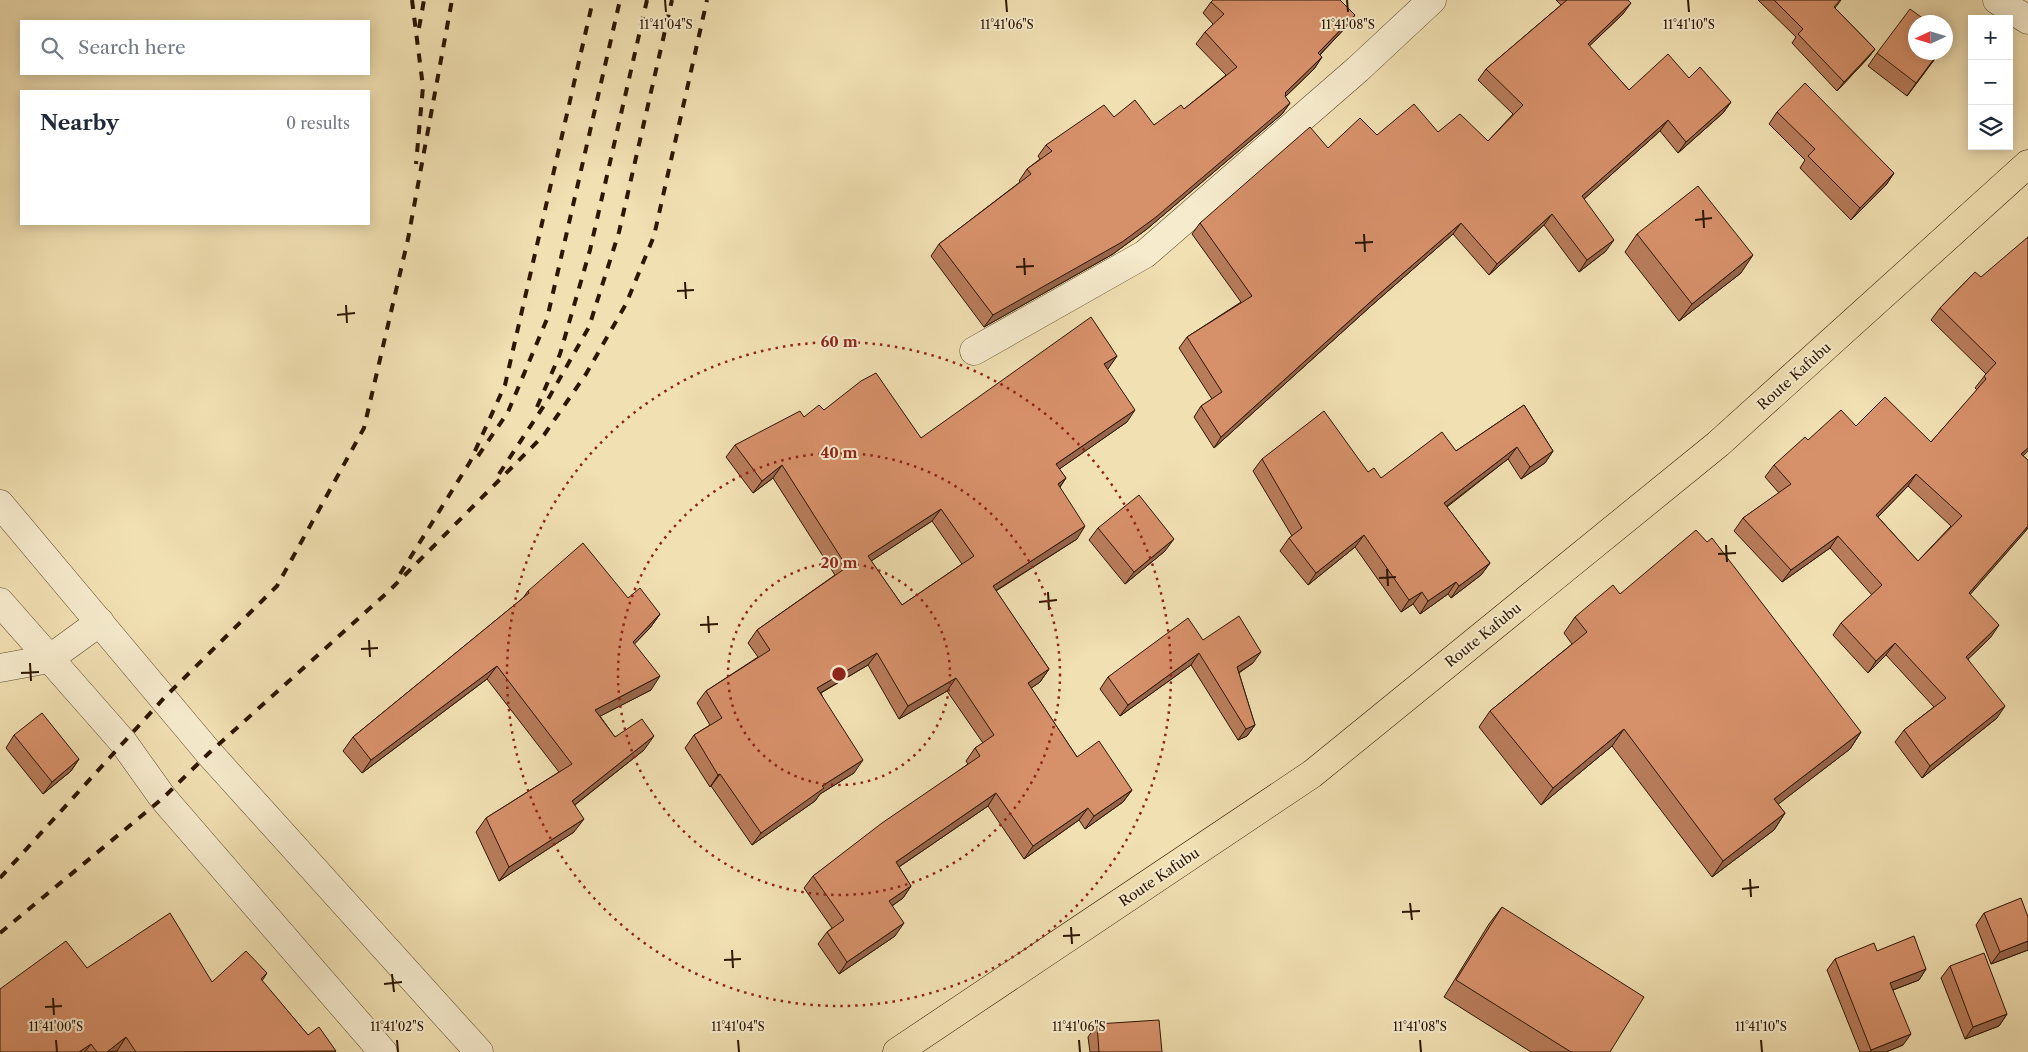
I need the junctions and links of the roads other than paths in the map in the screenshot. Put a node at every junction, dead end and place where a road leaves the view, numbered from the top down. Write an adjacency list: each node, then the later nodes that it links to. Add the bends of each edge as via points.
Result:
1 (1432, 0): 5 (street, via 1358,69 1145,254)
2 (1997, 0): 3 (street)
3 (2028, 20)
4 (2028, 164): 13 (main road, Route Kafubu, via 1718,444 1312,774)
5 (974, 351)
6 (0, 504): 8 (street)
7 (0, 602): 9 (street)
8 (100, 622): 9 (street); 12 (street, via 209,753)
9 (49, 659): 10 (street); 11 (street, via 123,742 163,798)
10 (0, 668)
11 (383, 1052)
12 (479, 1052)
13 (897, 1052)

